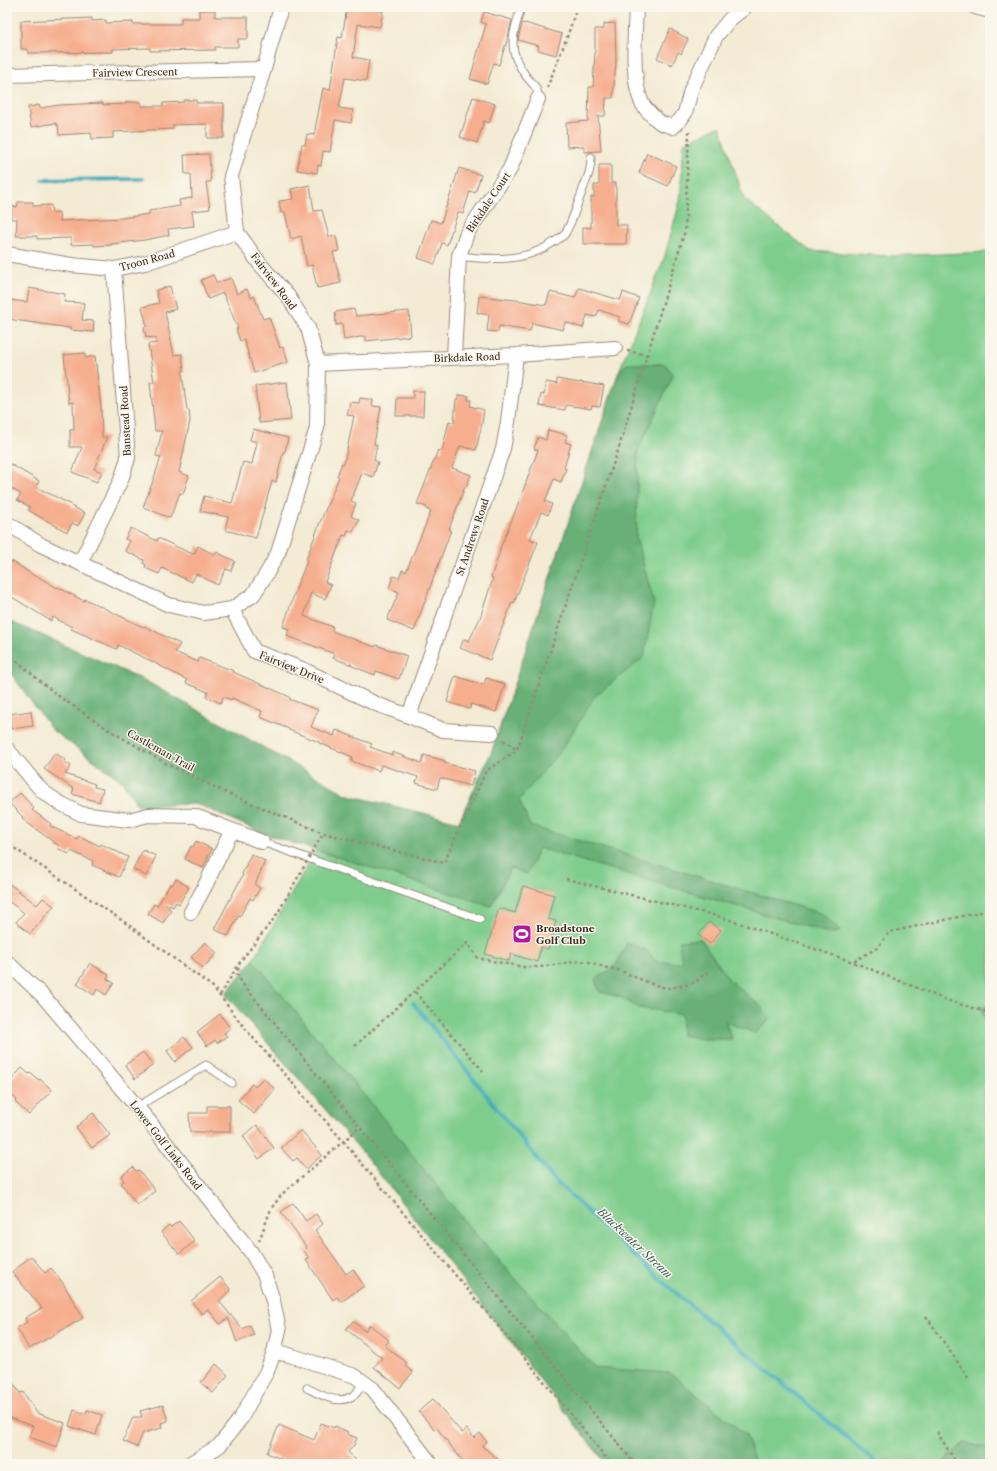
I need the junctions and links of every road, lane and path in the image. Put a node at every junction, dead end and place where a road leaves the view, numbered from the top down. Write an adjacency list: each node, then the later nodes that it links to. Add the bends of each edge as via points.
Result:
1 (281, 7): 8 (street, Fairview Road)
2 (577, 7): 10 (path, via 553,74 545,92)
3 (636, 7): 4 (street, via 636,77 642,104 662,123 673,127 685,112 691,90 716,36 730,19)
4 (745, 7)
5 (975, 7): 7 (street)
6 (521, 8): 10 (lane, via 513,32 513,45 516,60 538,91)
7 (990, 12)
8 (264, 69): 9 (street, Fairview Crescent); 13 (street, Fairview Road, via 231,176)
9 (7, 75)
10 (538, 99): 15 (street, Birkdale Court, via 510,170 467,233)
11 (689, 126): 18 (path, via 685,231)
12 (591, 157): 15 (lane, via 591,170 564,235 530,254 487,259)
13 (237, 232): 16 (street, Troon Road, via 145,263); 21 (street, Fairview Road, via 288,296 308,328)
14 (7, 254): 16 (street, Troon Road, via 71,265)
15 (459, 256): 20 (street, Birkdale Court)
16 (114, 269): 23 (street, Banstead Road, via 128,458 121,480)
17 (615, 348): 18 (path); 19 (street, Birkdale Road)
18 (647, 354): 29 (path, via 619,447)
19 (516, 355): 20 (street, Birkdale Road); 26 (street, St Andrews Road, via 503,449)
20 (454, 357): 21 (street, Birkdale Road)
21 (318, 364): 24 (street, Fairview Road, via 317,428 278,553 253,595)
22 (7, 523): 23 (street, via 41,545)
23 (80, 563): 24 (street, via 169,605 204,613)
24 (232, 609): 26 (street, Fairview Drive, via 254,651)
25 (7, 653): 31 (path, Castleman Trail, via 57,695 109,730 169,765 231,795)
26 (410, 716): 27 (street, Fairview Drive, via 443,730)
27 (492, 733): 29 (path)
28 (7, 749): 30 (street, via 42,791 81,814 129,820 148,815 195,816)
29 (517, 750): 31 (path, Castleman Trail, via 486,771 444,863)
30 (232, 830): 33 (street); 36 (street)
31 (323, 833): 39 (path, bridge, via 276,916)
32 (7, 839): 43 (path, via 14,848 120,919 213,987)
33 (262, 842): 37 (lane)
34 (566, 879): 40 (path, via 721,916)
35 (990, 910): 40 (path, via 890,932 877,948)
36 (191, 912)
37 (480, 919)
38 (7, 962): 48 (street, Lower Golf Links Road, via 43,996)
39 (240, 962): 43 (path); 49 (path, via 237,974 242,983)
40 (853, 962): 44 (path)
41 (708, 972): 42 (path, via 695,982 666,988 590,962 524,967 478,958 466,943)
42 (415, 992): 45 (path); 46 (path)
43 (220, 995): 50 (path, via 247,1031)
44 (990, 1014)
45 (355, 1046)
46 (483, 1071)
47 (232, 1083): 48 (lane, via 206,1065)
48 (137, 1107): 51 (street, Lower Golf Links Road)
49 (360, 1127): 50 (path); 61 (path)
50 (343, 1141): 51 (path, via 282,1194 271,1209 257,1245); 60 (path)
51 (251, 1252): 53 (street, Lower Golf Links Road, via 265,1276 273,1301 279,1330)
52 (926, 1316): 54 (path)
53 (274, 1352): 55 (street, via 355,1376); 58 (street, Lower Golf Links Road, via 267,1371 241,1418 219,1446)
54 (969, 1379)
55 (363, 1382): 56 (lane, via 355,1395 343,1400 328,1399); 59 (street, via 373,1389)
56 (307, 1388)
57 (937, 1432): 62 (path)
58 (189, 1464)
59 (431, 1464)
60 (611, 1464)
61 (635, 1464)
62 (957, 1464)

